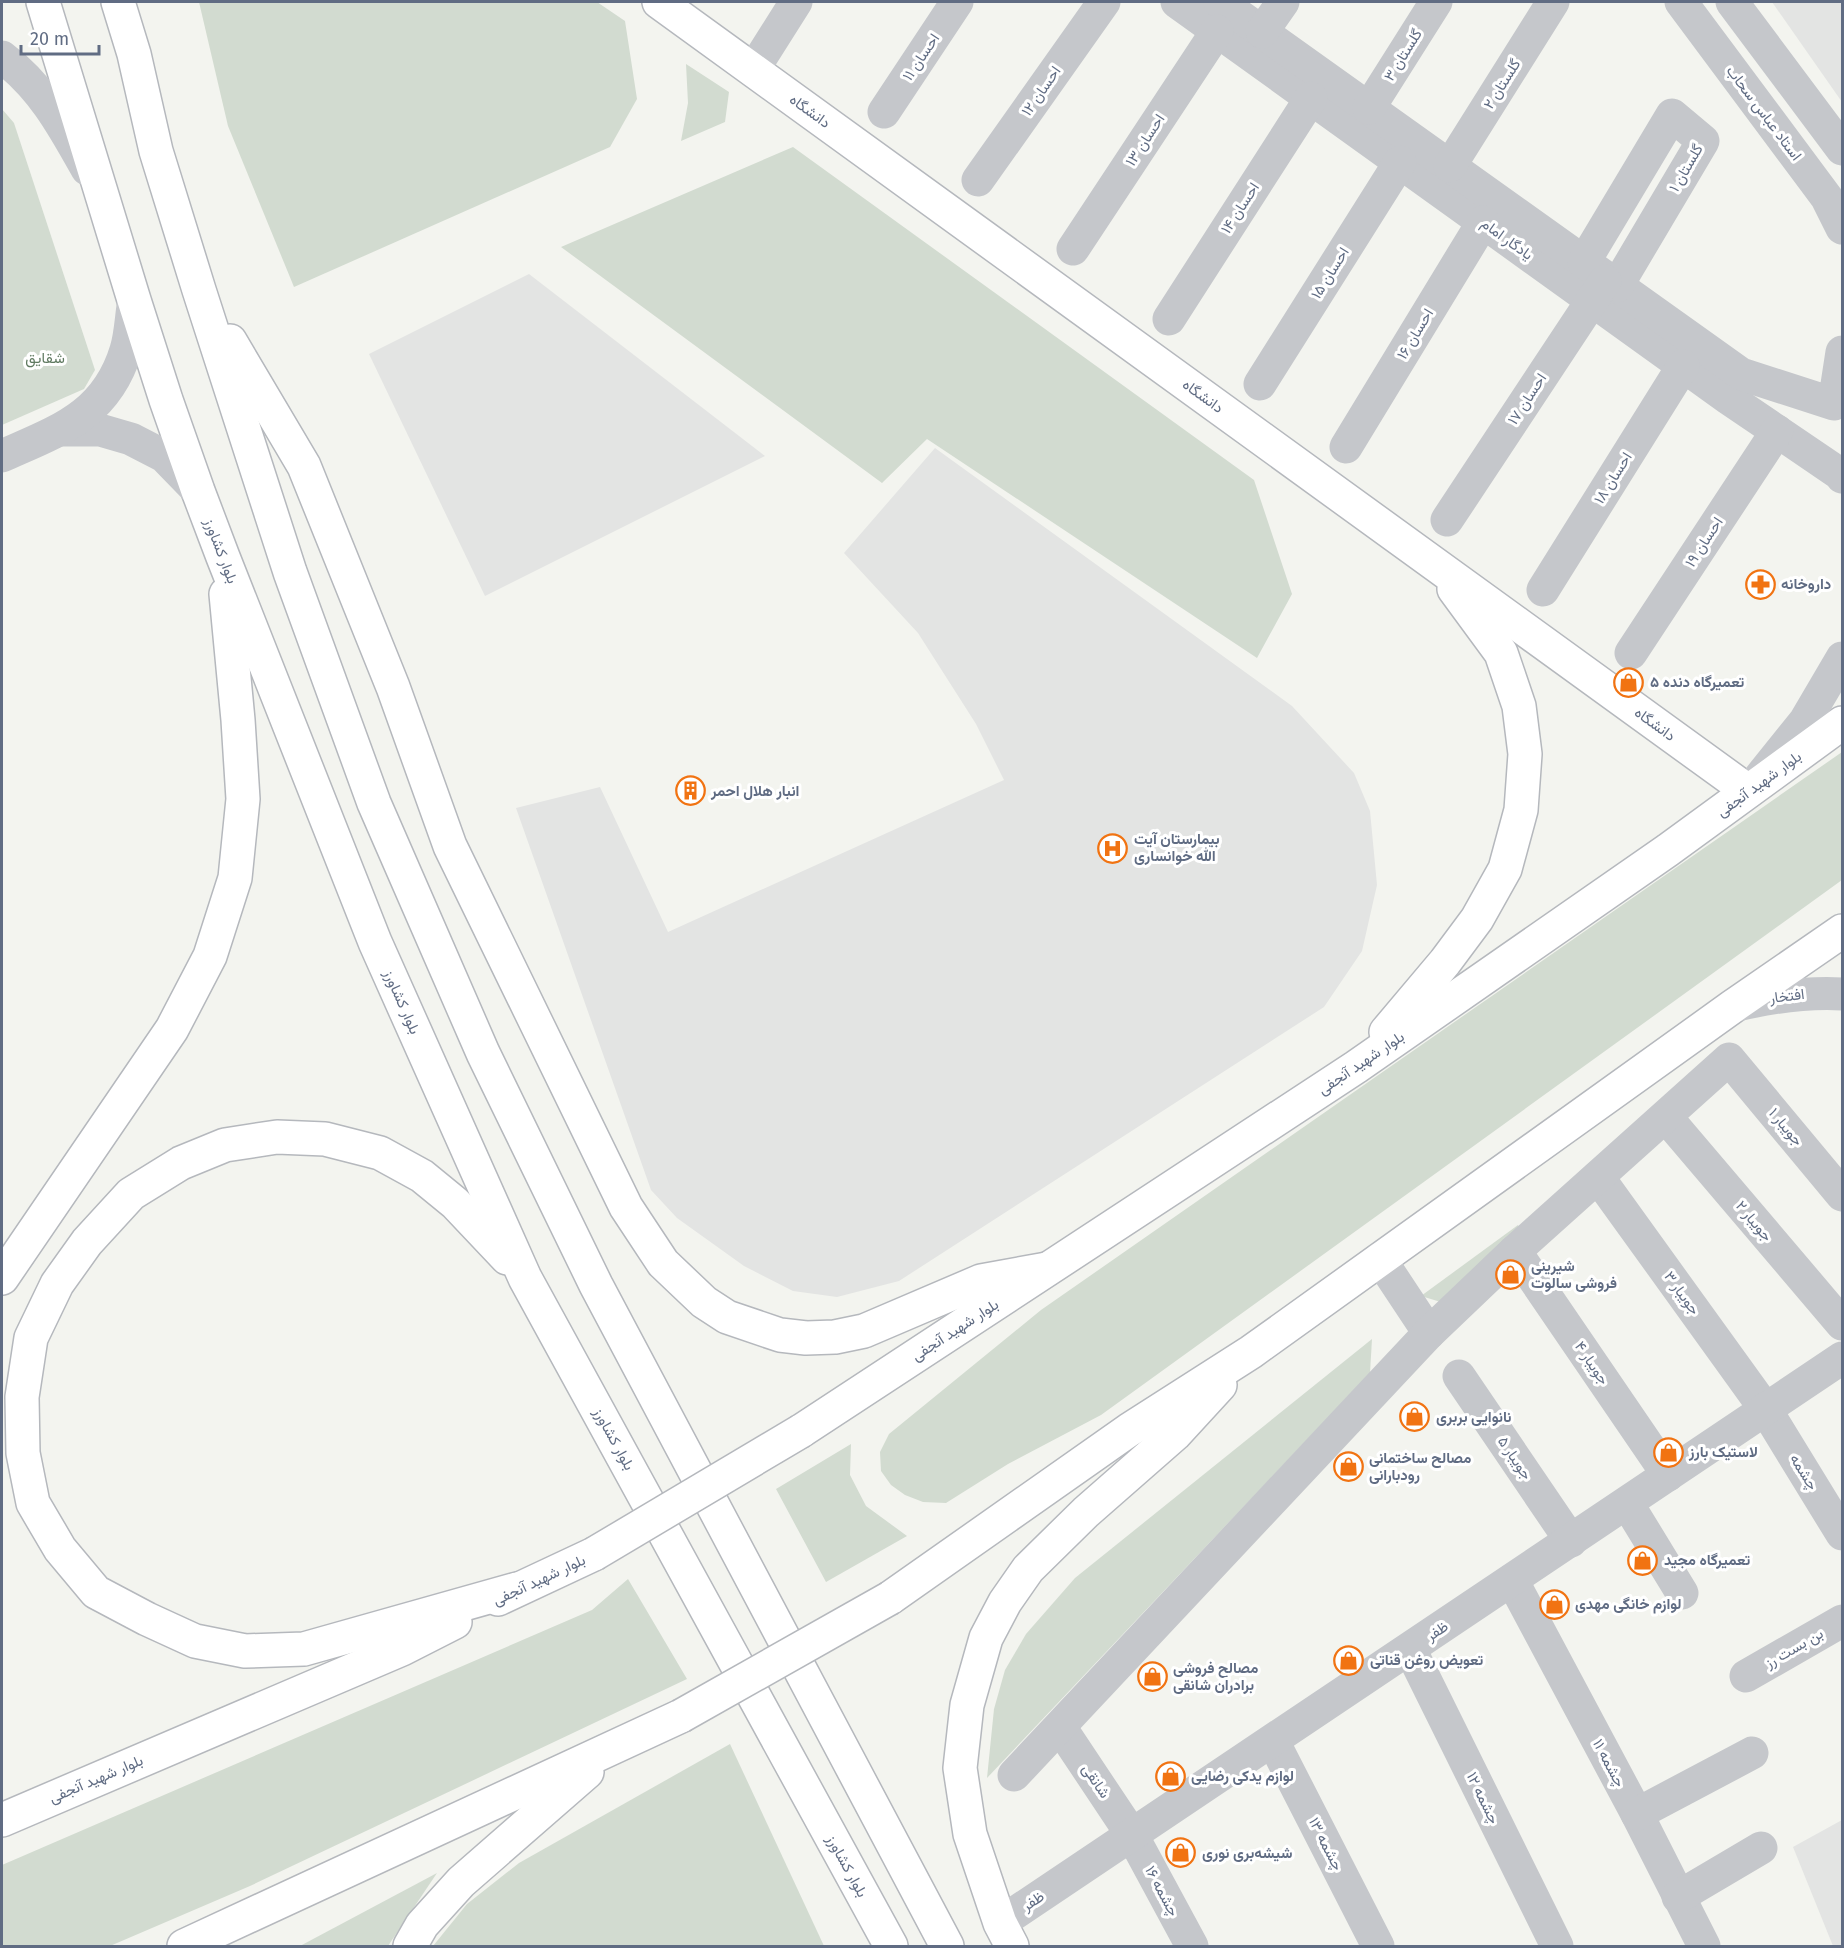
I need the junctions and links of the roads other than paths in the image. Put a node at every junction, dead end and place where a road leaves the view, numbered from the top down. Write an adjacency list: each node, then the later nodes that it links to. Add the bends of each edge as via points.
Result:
1 (43, 2): 26 (main road, بلوار کشاورز)
2 (118, 2): 16 (main road)
3 (140, 2): 16 (main road)
4 (659, 2): 18 (main road, دانشگاه)
5 (796, 2): 18 (street)
6 (957, 2): 21 (street, احسان ۱۱)
7 (1104, 2): 25 (street, احسان ۱۲)
8 (1177, 2): 14 (street, یادگار امام)
9 (1283, 2): 15 (street)
10 (1436, 2): 20 (street, گلستان ۳)
11 (1553, 2): 24 (street, گلستان ۲)
12 (1681, 2): 28 (street, استاد عباس سحاب, via 1827,198)
13 (1732, 2): 22 (street)
14 (1219, 16): 15 (street, یادگار امام); 19 (street, یادگار امام); 29 (street, احسان ۱۳)
15 (1262, 32): 20 (street, یادگار امام)
16 (134, 54): 31 (main road, via 156,151)
17 (2, 57): 26 (street, via 46,100)
18 (753, 70): 46 (main road, دانشگاه)
19 (1311, 98): 23 (street, یادگار امام); 33 (street, احسان ۱۴)
20 (1369, 108): 24 (street, یادگار امام)
21 (884, 111)
22 (1842, 149)
23 (1400, 162): 27 (street, یادگار امام); 36 (street, احسان ۱۵)
24 (1450, 166): 30 (street, یادگار امام)
25 (978, 180)
26 (101, 194): 32 (main road, بلوار کشاورز)
27 (1483, 222): 30 (street, یادگار امام); 40 (street, احسان ۱۶)
28 (1842, 228)
29 (1073, 249)
30 (1600, 282): 35 (street, یادگار امام); 37 (street, یادگار امام, via 1741,374); 44 (street, احسان ۱۷)
31 (200, 290): 61 (main road, via 304,466 393,687 450,846 626,1207 663,1263 704,1302 727,1317 780,1335 806,1338 864,1331 981,1281); 94 (main road, via 290,572 374,803 483,1053 596,1285)
32 (134, 300): 38 (street, via 126,350 111,385 91,409); 43 (main road, بلوار کشاورز)
33 (1169, 319)
34 (1842, 352): 37 (street)
35 (1683, 366): 39 (street, یادگار امام); 47 (street, احسان ۱۸)
36 (1260, 384)
37 (1838, 401): 42 (street, via 1825,414 1820,440 1830,465)
38 (62, 430): 41 (street); 43 (street, via 100,430 131,439 164,456)
39 (1777, 431): 42 (street, یادگار امام); 48 (street, احسان ۱۹)
40 (1346, 447)
41 (2, 456)
42 (1842, 475)
43 (198, 491): 45 (main road, بلوار کشاورز)
44 (1448, 520)
45 (222, 557): 62 (main road, via 243,799 235,878 210,956 172,1029); 63 (main road, بلوار کشاورز, via 375,942)
46 (1435, 564): 51 (main road, دانشگاه); 55 (main road, via 1501,653 1519,706 1525,753 1521,810 1504,869 1477,919)
47 (1543, 590)
48 (1631, 653)
49 (1842, 658): 51 (street, via 1805,721)
50 (1842, 723): 51 (main road, بلوار شهید آنجفی)
51 (1748, 791): 55 (main road, بلوار شهید آنجفی)
52 (1842, 932): 54 (main road)
53 (1842, 994): 54 (street, افتخار, via 1770,997)
54 (1732, 1007): 60 (main road)
55 (1356, 1067): 61 (main road, بلوار شهید آنجفی)
56 (1666, 1117): 57 (street); 58 (street, جویبار ۱, via 1729,1059); 64 (street, جویبار ۲)
57 (1598, 1177): 59 (street); 69 (street, جویبار ۳)
58 (1842, 1195)
59 (1515, 1251): 65 (street); 70 (street, جویبار ۴)
60 (1380, 1259): 65 (street); 66 (main road)
61 (1047, 1269): 75 (main road, بلوار شهید آنجفی, bridge, via 801,1431 594,1554)
62 (2, 1278)
63 (525, 1278): 75 (main road, via 455,1203 422,1176 380,1153 325,1139 278,1137 225,1145 181,1163 131,1194 87,1242 57,1284 32,1338 22,1397 23,1453 33,1503 60,1549 96,1592 195,1641 245,1651 304,1649); 91 (main road, بلوار کشاورز)
64 (1842, 1324)
65 (1429, 1333): 80 (street)
66 (1251, 1352): 82 (main road, bridge, via 1129,1430 890,1598 681,1716); 90 (main road, via 1175,1434 1028,1569 986,1638 967,1705 960,1768 970,1834)
67 (1842, 1358): 69 (street, ظفر)
68 (1459, 1376): 73 (street, جویبار ۵)
69 (1766, 1410): 70 (street, ظفر); 72 (street, چشمه)
70 (1668, 1475): 71 (street, ظفر)
71 (1627, 1503): 73 (street, ظفر); 76 (street)
72 (1842, 1534)
73 (1571, 1541): 74 (street, ظفر)
74 (1512, 1580): 78 (street, ظفر); 85 (street, چشمه ۱۱)
75 (517, 1589): 86 (main road, بلوار شهید آنجفی, via 402,1649)
76 (1682, 1593)
77 (1842, 1621): 79 (street, بن بست رز)
78 (1410, 1649): 81 (street, ظفر); 97 (street, چشمه ۱۲)
79 (1746, 1676)
80 (1060, 1727): 84 (street); 87 (street, شانقی)
81 (1273, 1741): 87 (street, ظفر); 96 (street, چشمه ۱۳)
82 (614, 1748): 92 (main road); 93 (main road, via 461,1882 422,1924)
83 (1752, 1753): 85 (street)
84 (1014, 1774)
85 (1637, 1814): 89 (street, چشمه ۱۱)
86 (2, 1820)
87 (1132, 1835): 90 (street, ظفر); 95 (street, چشمه ۱۶)
88 (1761, 1848): 89 (street)
89 (1678, 1897): 98 (street, چشمه ۱۱)
90 (1006, 1935)
91 (886, 1940)
92 (184, 1947)
93 (410, 1947)
94 (947, 1947)
95 (1192, 1947)
96 (1378, 1947)
97 (1557, 1947)
98 (1704, 1947)

